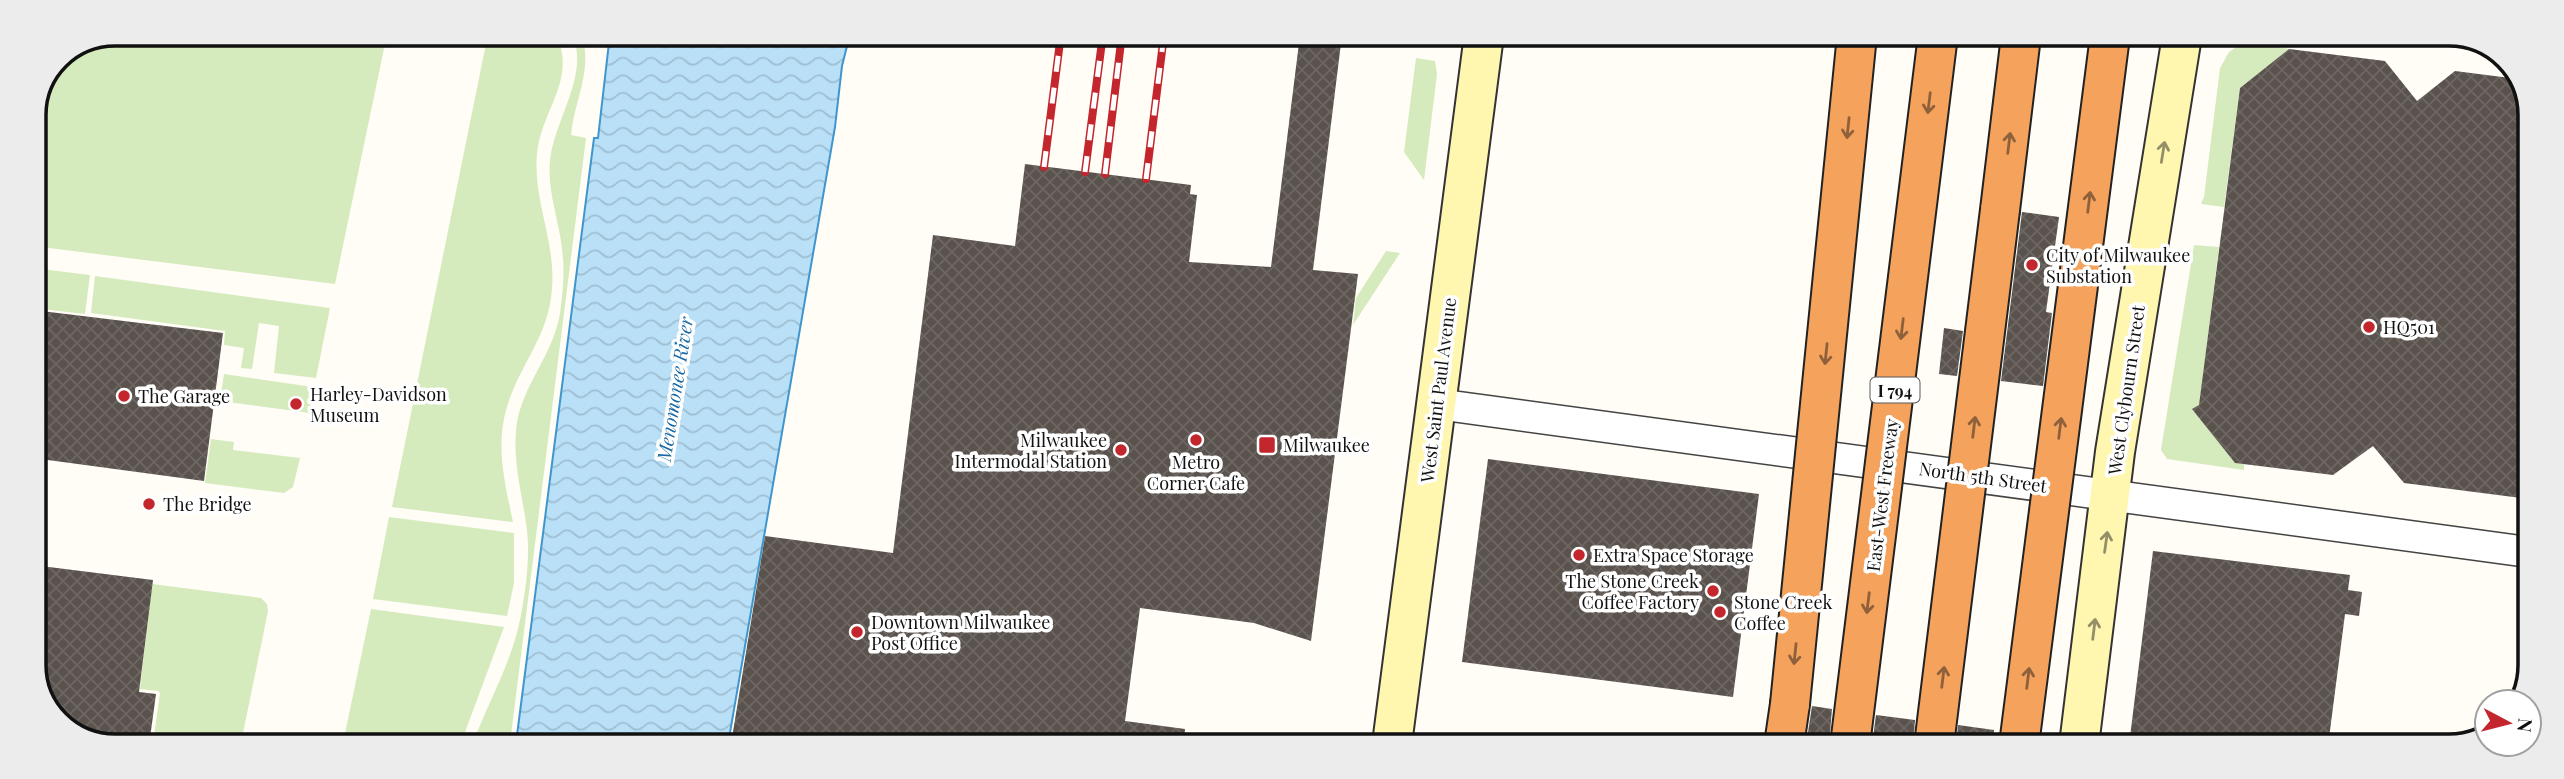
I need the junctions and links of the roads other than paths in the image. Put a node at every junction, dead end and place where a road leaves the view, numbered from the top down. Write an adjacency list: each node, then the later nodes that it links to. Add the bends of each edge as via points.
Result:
1 (1483, 46): 7 (street, West Saint Paul Avenue)
2 (1856, 46): 11 (highway, one-way to 11, bridge)
3 (1937, 46): 12 (highway, East-West Freeway / I 794, one-way to 12, bridge)
4 (2020, 46): 13 (highway, one-way to 4, bridge)
5 (2109, 46): 14 (highway, one-way to 5, bridge)
6 (2180, 46): 8 (street, West Clybourn Street, one-way to 6, via 2115,452)
7 (1437, 404): 8 (street, North 5th Street); 10 (street, West Saint Paul Avenue)
8 (2112, 495): 9 (street, North 5th Street); 15 (street, West Clybourn Street, one-way to 8)
9 (2518, 550)
10 (1393, 734)
11 (1787, 734)
12 (1851, 734)
13 (1935, 734)
14 (2020, 734)
15 (2080, 734)

